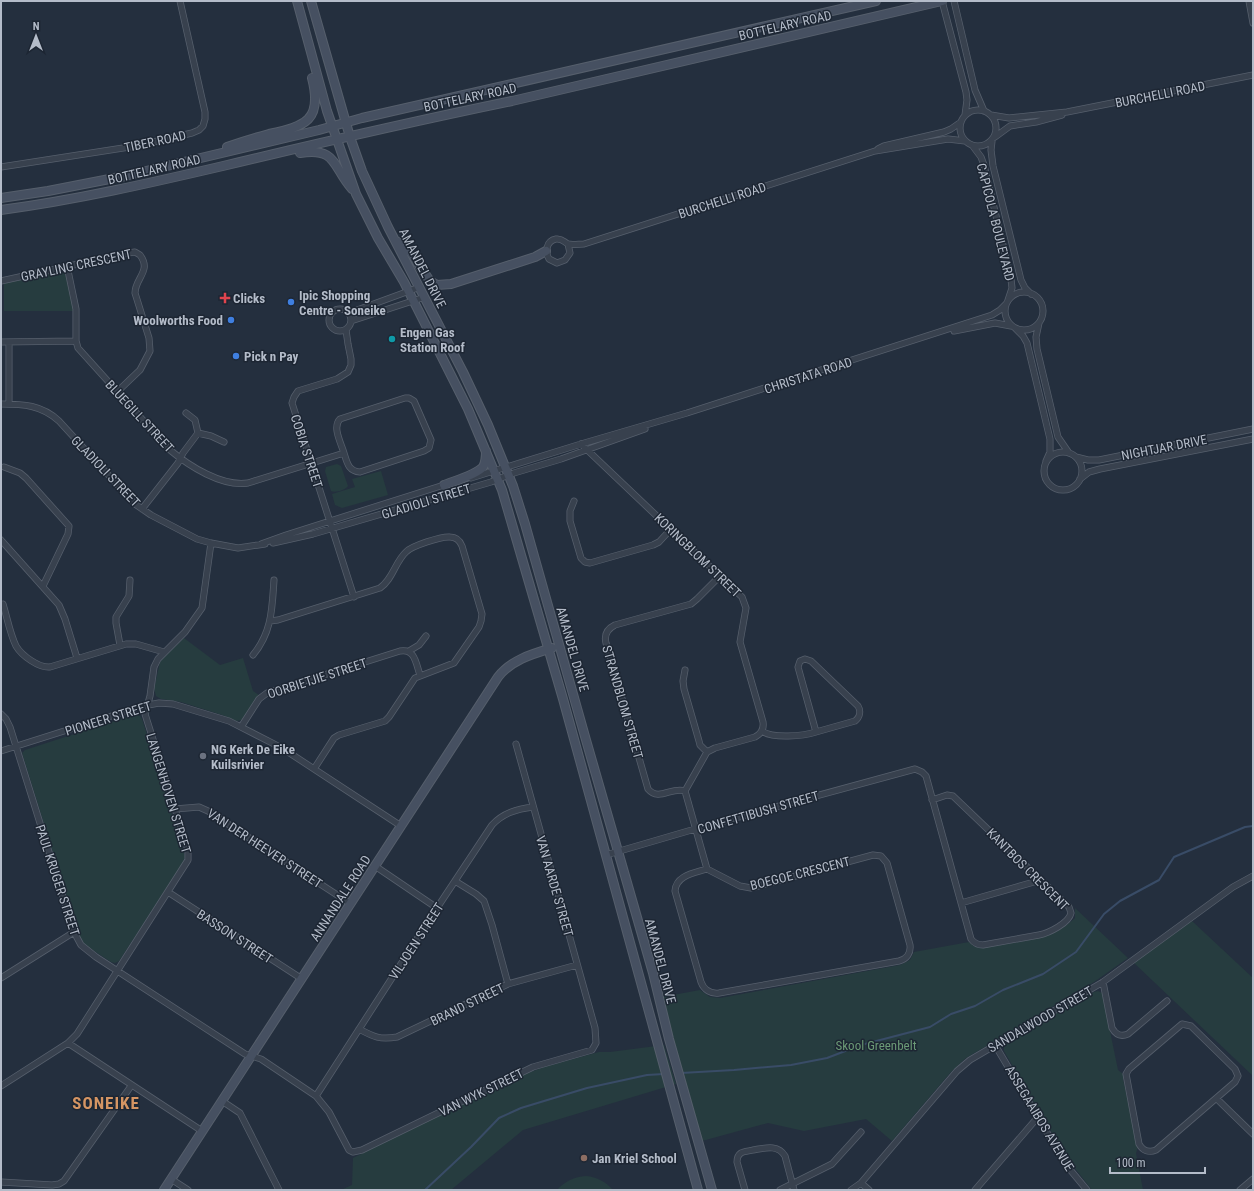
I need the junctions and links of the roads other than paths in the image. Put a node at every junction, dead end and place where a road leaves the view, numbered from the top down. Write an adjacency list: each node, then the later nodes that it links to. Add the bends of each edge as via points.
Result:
1 (180, 1): 25 (street, TIBER ROAD, via 204,112 201,128 192,133 136,146)
2 (296, 1): 16 (street, AMANDEL DRIVE); 24 (street, via 316,93 310,118 297,127 251,139)
3 (311, 1): 14 (street, AMANDEL DRIVE)
4 (876, 1): 14 (street, BOTTELARY ROAD)
5 (942, 1): 12 (street, via 966,92); 17 (street, BOTTELARY ROAD)
6 (954, 1): 10 (street, via 975,90)
7 (1249, 1): 8 (street)
8 (1253, 23)
9 (1253, 76): 11 (street, BURCHELLI ROAD)
10 (984, 111): 12 (street, via 972,111); 13 (street)
11 (1067, 112): 13 (street, BURCHELLI ROAD, via 1009,118); 18 (street, BURCHELLI ROAD, via 1036,122 1010,126)
12 (965, 115): 15 (street)
13 (991, 115): 18 (street, via 997,130)
14 (346, 122): 16 (street, BOTTELARY ROAD); 17 (street, AMANDEL DRIVE)
15 (961, 122): 20 (street, via 961,134); 22 (street, BURCHELLI ROAD, via 944,132 884,146)
16 (332, 126): 19 (street, AMANDEL DRIVE); 24 (street, BOTTELARY ROAD)
17 (350, 137): 19 (street, BOTTELARY ROAD); 29 (street, AMANDEL DRIVE, via 370,189)
18 (993, 139): 21 (street, via 980,146); 38 (street, CAPICOLA BOULEVARD, via 993,166 1021,280)
19 (336, 140): 23 (street, BOTTELARY ROAD); 26 (street, AMANDEL DRIVE)
20 (965, 141): 21 (street); 22 (street, BURCHELLI ROAD, via 948,139)
21 (972, 145): 41 (street, CAPICOLA BOULEVARD, via 984,165 1011,279 1012,288)
22 (875, 151): 31 (street, BURCHELLI ROAD)
23 (251, 159): 26 (street, via 309,152 323,153 330,156); 28 (street, BOTTELARY ROAD, via 98,194)
24 (191, 160): 27 (street, BOTTELARY ROAD, via 99,181)
25 (1, 167)
26 (356, 194): 37 (street, AMANDEL DRIVE)
27 (1, 198)
28 (1, 210)
29 (396, 240): 32 (street, via 411,254 430,281 441,286 535,257); 36 (street, AMANDEL DRIVE)
30 (568, 244): 31 (street, BURCHELLI ROAD); 32 (street, BURCHELLI ROAD, via 556,239 549,243); 33 (street)
31 (584, 244): 33 (street)
32 (546, 251): 33 (street, via 549,259 557,263 565,260)
33 (570, 253)
34 (66, 266): 35 (street, GRAYLING CRESCENT); 49 (street, via 76,306); 53 (street, GRAYLING CRESCENT, via 132,252 138,253 145,264 135,293 149,338 150,351 140,370)
35 (1, 281)
36 (420, 287): 37 (street); 39 (street, AMANDEL DRIVE)
37 (408, 292): 40 (street, AMANDEL DRIVE); 42 (street)
38 (1031, 294): 41 (street, via 1018,293); 44 (street, via 1038,298 1042,306 1043,315)
39 (425, 297): 40 (street); 73 (street, AMANDEL DRIVE, via 488,425)
40 (413, 302): 43 (street); 63 (street, AMANDEL DRIVE)
41 (1007, 302): 45 (street, via 1005,316); 48 (street, CHRISTATA ROAD, via 992,315)
42 (349, 313): 43 (street); 47 (street, via 339,309 330,315 331,326)
43 (352, 321): 46 (street)
44 (1039, 322): 45 (street, via 1029,330); 66 (street, via 1036,337 1058,437)
45 (1014, 328): 48 (street, CHRISTATA ROAD, via 990,323); 69 (street, via 1027,344 1050,439 1050,452)
46 (346, 330): 47 (street); 52 (street, COBIA STREET)
47 (339, 331): 52 (street, COBIA STREET)
48 (929, 336): 57 (street, CHRISTATA ROAD)
49 (76, 341): 51 (street); 53 (street, BLUEGILL STREET, via 78,348)
50 (1, 342): 51 (street)
51 (9, 342): 55 (street)
52 (348, 344): 70 (street, COBIA STREET, via 352,362 348,372 337,379 298,391 292,401)
53 (118, 391): 68 (street, BLUEGILL STREET)
54 (1, 404): 55 (street, GLADIOLI STREET)
55 (9, 404): 78 (street, GLADIOLI STREET, via 35,406 55,417)
56 (186, 413): 59 (street, via 195,420)
57 (687, 413): 62 (street, CHRISTATA ROAD); 64 (street, CHRISTATA ROAD)
58 (1253, 429): 67 (street, NIGHTJAR DRIVE, via 1099,460)
59 (198, 433): 61 (street); 68 (street)
60 (1253, 439): 74 (street, NIGHTJAR DRIVE, via 1094,470)
61 (224, 442)
62 (581, 444): 64 (street, KORINGBLOM STREET); 73 (street)
63 (486, 450): 72 (street, AMANDEL DRIVE); 76 (street, via 482,468)
64 (588, 450): 73 (street); 81 (street, KORINGBLOM STREET)
65 (344, 453): 65 (street, via 336,427 340,419 405,398 414,401 431,440 429,448 424,451 360,472 350,468); 70 (street, BLUEGILL STREET)
66 (1069, 453): 67 (street); 69 (street, via 1054,454)
67 (1076, 457): 74 (street, via 1082,468)
68 (180, 458): 70 (street, BLUEGILL STREET, via 217,479 234,484 248,483); 78 (street)
69 (1046, 461): 74 (street, via 1044,475 1052,487 1070,489)
70 (310, 464): 79 (street, COBIA STREET)
71 (4, 467): 88 (street, via 26,478 69,526 68,534)
72 (494, 471): 73 (street, GLADIOLI STREET); 75 (street, AMANDEL DRIVE); 76 (street, GLADIOLI STREET)
73 (507, 471): 75 (street, GLADIOLI STREET); 94 (street, AMANDEL DRIVE)
74 (1080, 478)
75 (498, 480): 80 (street, GLADIOLI STREET); 95 (street, AMANDEL DRIVE)
76 (444, 485): 79 (street, GLADIOLI STREET)
77 (574, 500): 81 (street, via 570,521 580,556 585,562 590,563 653,545)
78 (142, 509): 83 (street, GLADIOLI STREET, via 197,539)
79 (330, 521): 80 (street, COBIA STREET); 84 (street, GLADIOLI STREET)
80 (332, 528): 84 (street, GLADIOLI STREET, via 288,540); 89 (street, COBIA STREET)
81 (671, 530): 85 (street, KORINGBLOM STREET)
82 (1, 540): 88 (street)
83 (211, 543): 84 (street, GLADIOLI STREET, via 238,548); 97 (street, LANGENHOVEN STREET, via 202,608 185,632)
84 (261, 544)
85 (720, 576): 105 (street, KORINGBLOM STREET, via 746,604 740,642 763,722); 113 (street, STRANDBLOM STREET, via 691,604 615,626 606,636 606,644 648,789 652,794 658,795)
86 (130, 580): 93 (street, via 129,596 116,617)
87 (274, 580): 91 (street)
88 (43, 586): 99 (street, via 62,610)
89 (354, 597): 91 (street, via 278,620); 101 (street, via 384,586 410,548 446,537 453,537 461,543 481,611 481,621 456,661)
90 (3, 604): 99 (street, via 16,646 33,662 47,667)
91 (270, 620): 98 (street, via 262,644)
92 (426, 636): 96 (street, OORBIETJIE STREET, via 420,645)
93 (120, 645): 97 (street, via 134,644); 99 (street)
94 (560, 646): 95 (street, ANNANDALE ROAD); 119 (street, AMANDEL DRIVE)
95 (548, 650): 117 (street, ANNANDALE ROAD, via 516,661 501,673); 120 (street, AMANDEL DRIVE)
96 (409, 651): 101 (street, via 414,657); 104 (street, OORBIETJIE STREET, via 400,651 267,692 261,696)
97 (164, 652): 102 (street, LANGENHOVEN STREET, via 154,668)
98 (253, 655)
99 (77, 658)
100 (685, 670): 110 (street, via 684,690 700,745)
101 (420, 675): 111 (street, via 413,680 387,719 337,737)
102 (147, 705): 104 (street, PIONEER STREET, via 166,703 182,706); 108 (street, PIONEER STREET); 116 (street, LANGENHOVEN STREET, via 145,714)
103 (1, 714): 108 (street, PAUL KRUGER STREET, via 8,723)
104 (241, 727): 111 (street, PIONEER STREET, via 282,748)
105 (762, 731): 106 (street, via 771,735 800,736); 110 (street, via 755,737)
106 (816, 732): 106 (street, via 798,667 800,661 805,659 856,704 860,712 855,721)
107 (516, 744): 115 (street, VAN AARDE STREET)
108 (16, 746): 109 (street, PIONEER STREET); 130 (street, PAUL KRUGER STREET)
109 (1, 751)
110 (708, 752): 113 (street)
111 (314, 769): 117 (street, PIONEER STREET)
112 (910, 769): 114 (street, KANTBOS CRESCENT, via 917,769 924,774); 118 (street, CONFETTIBUSH STREET)
113 (685, 791): 118 (street)
114 (932, 800): 124 (street, KANTBOS CRESCENT, via 953,796); 127 (street, KANTBOS CRESCENT)
115 (533, 807): 125 (street, VILJOEN STREET, via 511,812 498,819); 131 (street, VAN AARDE STREET)
116 (175, 809): 126 (street, LANGENHOVEN STREET, via 189,857); 128 (street, VAN DER HEEVER STREET, via 204,808)
117 (401, 826): 121 (street, ANNANDALE ROAD)
118 (695, 829): 119 (street, CONFETTIBUSH STREET); 122 (street)
119 (618, 852): 120 (street, CONFETTIBUSH STREET); 163 (street, AMANDEL DRIVE)
120 (606, 856): 162 (street, AMANDEL DRIVE)
121 (375, 866): 128 (street, ANNANDALE ROAD); 129 (street)
122 (707, 869): 122 (street, BOEGOE CRESCENT, via 740,886 751,888 872,854 879,855 884,858 889,870 910,948 907,957 719,994 713,993 704,988 701,982 676,894 679,880)
123 (1253, 876): 135 (street, SANDALWOOD STREET, via 1233,887)
124 (1041, 880): 127 (street); 127 (street, KANTBOS CRESCENT, via 1069,907 1071,913 1068,920 1042,934 978,944 971,939)
125 (455, 882): 129 (street, VILJOEN STREET); 136 (street, via 484,901)
126 (168, 892): 132 (street, LANGENHOVEN STREET); 134 (street, BASSON STREET)
127 (961, 903)
128 (350, 904): 134 (street, ANNANDALE ROAD)
129 (437, 908): 139 (street, VILJOEN STREET)
130 (74, 932): 132 (street, PAUL KRUGER STREET, via 84,948); 133 (street)
131 (577, 965): 136 (street, BRAND STREET); 138 (street, VAN AARDE STREET)
132 (118, 970): 140 (street, LANGENHOVEN STREET, via 80,1030); 142 (street, PAUL KRUGER STREET, via 245,1054)
133 (1, 978)
134 (302, 979): 142 (street, ANNANDALE ROAD)
135 (1103, 982): 137 (street, via 1112,1028 1118,1034 1128,1034); 141 (street, SANDALWOOD STREET)
136 (508, 984): 139 (street, BRAND STREET, via 396,1038 375,1038)
137 (1167, 1001)
138 (594, 1028): 152 (street, VAN WYK STREET, via 597,1040 592,1050 533,1067 362,1150)
139 (359, 1029): 145 (street, VILJOEN STREET)
140 (68, 1044): 143 (street, LANGENHOVEN STREET); 144 (street)
141 (995, 1045): 148 (street, ASSEGAAIBOS AVENUE); 157 (street, SANDALWOOD STREET, via 957,1071)
142 (252, 1056): 145 (street, PAUL KRUGER STREET, via 261,1059); 147 (street, ANNANDALE ROAD)
143 (1, 1086)
144 (131, 1086): 149 (street); 158 (street, via 67,1179)
145 (316, 1096): 152 (street, PAUL KRUGER STREET, via 329,1112 349,1150)
146 (1217, 1099): 146 (street, via 1156,1150 1146,1151 1140,1144 1126,1074 1180,1025 1188,1025 1237,1071 1238,1078); 151 (street)
147 (222, 1101): 149 (street, ANNANDALE ROAD); 161 (street, via 240,1113)
148 (1038, 1117): 169 (street); 170 (street, ASSEGAAIBOS AVENUE, via 1067,1166)
149 (202, 1131): 153 (street, ANNANDALE ROAD)
150 (862, 1132): 156 (street, via 832,1164)
151 (1253, 1134)
152 (353, 1152)
153 (171, 1179): 159 (street, ANNANDALE ROAD); 160 (street)
154 (1253, 1179): 171 (street)
155 (1, 1182): 158 (street)
156 (792, 1182): 164 (street, via 783,1152 769,1147 741,1153 737,1157); 165 (street); 166 (street)
157 (861, 1183): 167 (street, SANDALWOOD STREET); 168 (street)
158 (55, 1188)
159 (164, 1190)
160 (188, 1190)
161 (279, 1190)
162 (698, 1190)
163 (712, 1190)
164 (745, 1190)
165 (780, 1190)
166 (794, 1190)
167 (851, 1190)
168 (869, 1190)
169 (975, 1190)
170 (1087, 1190)
171 (1240, 1190)

